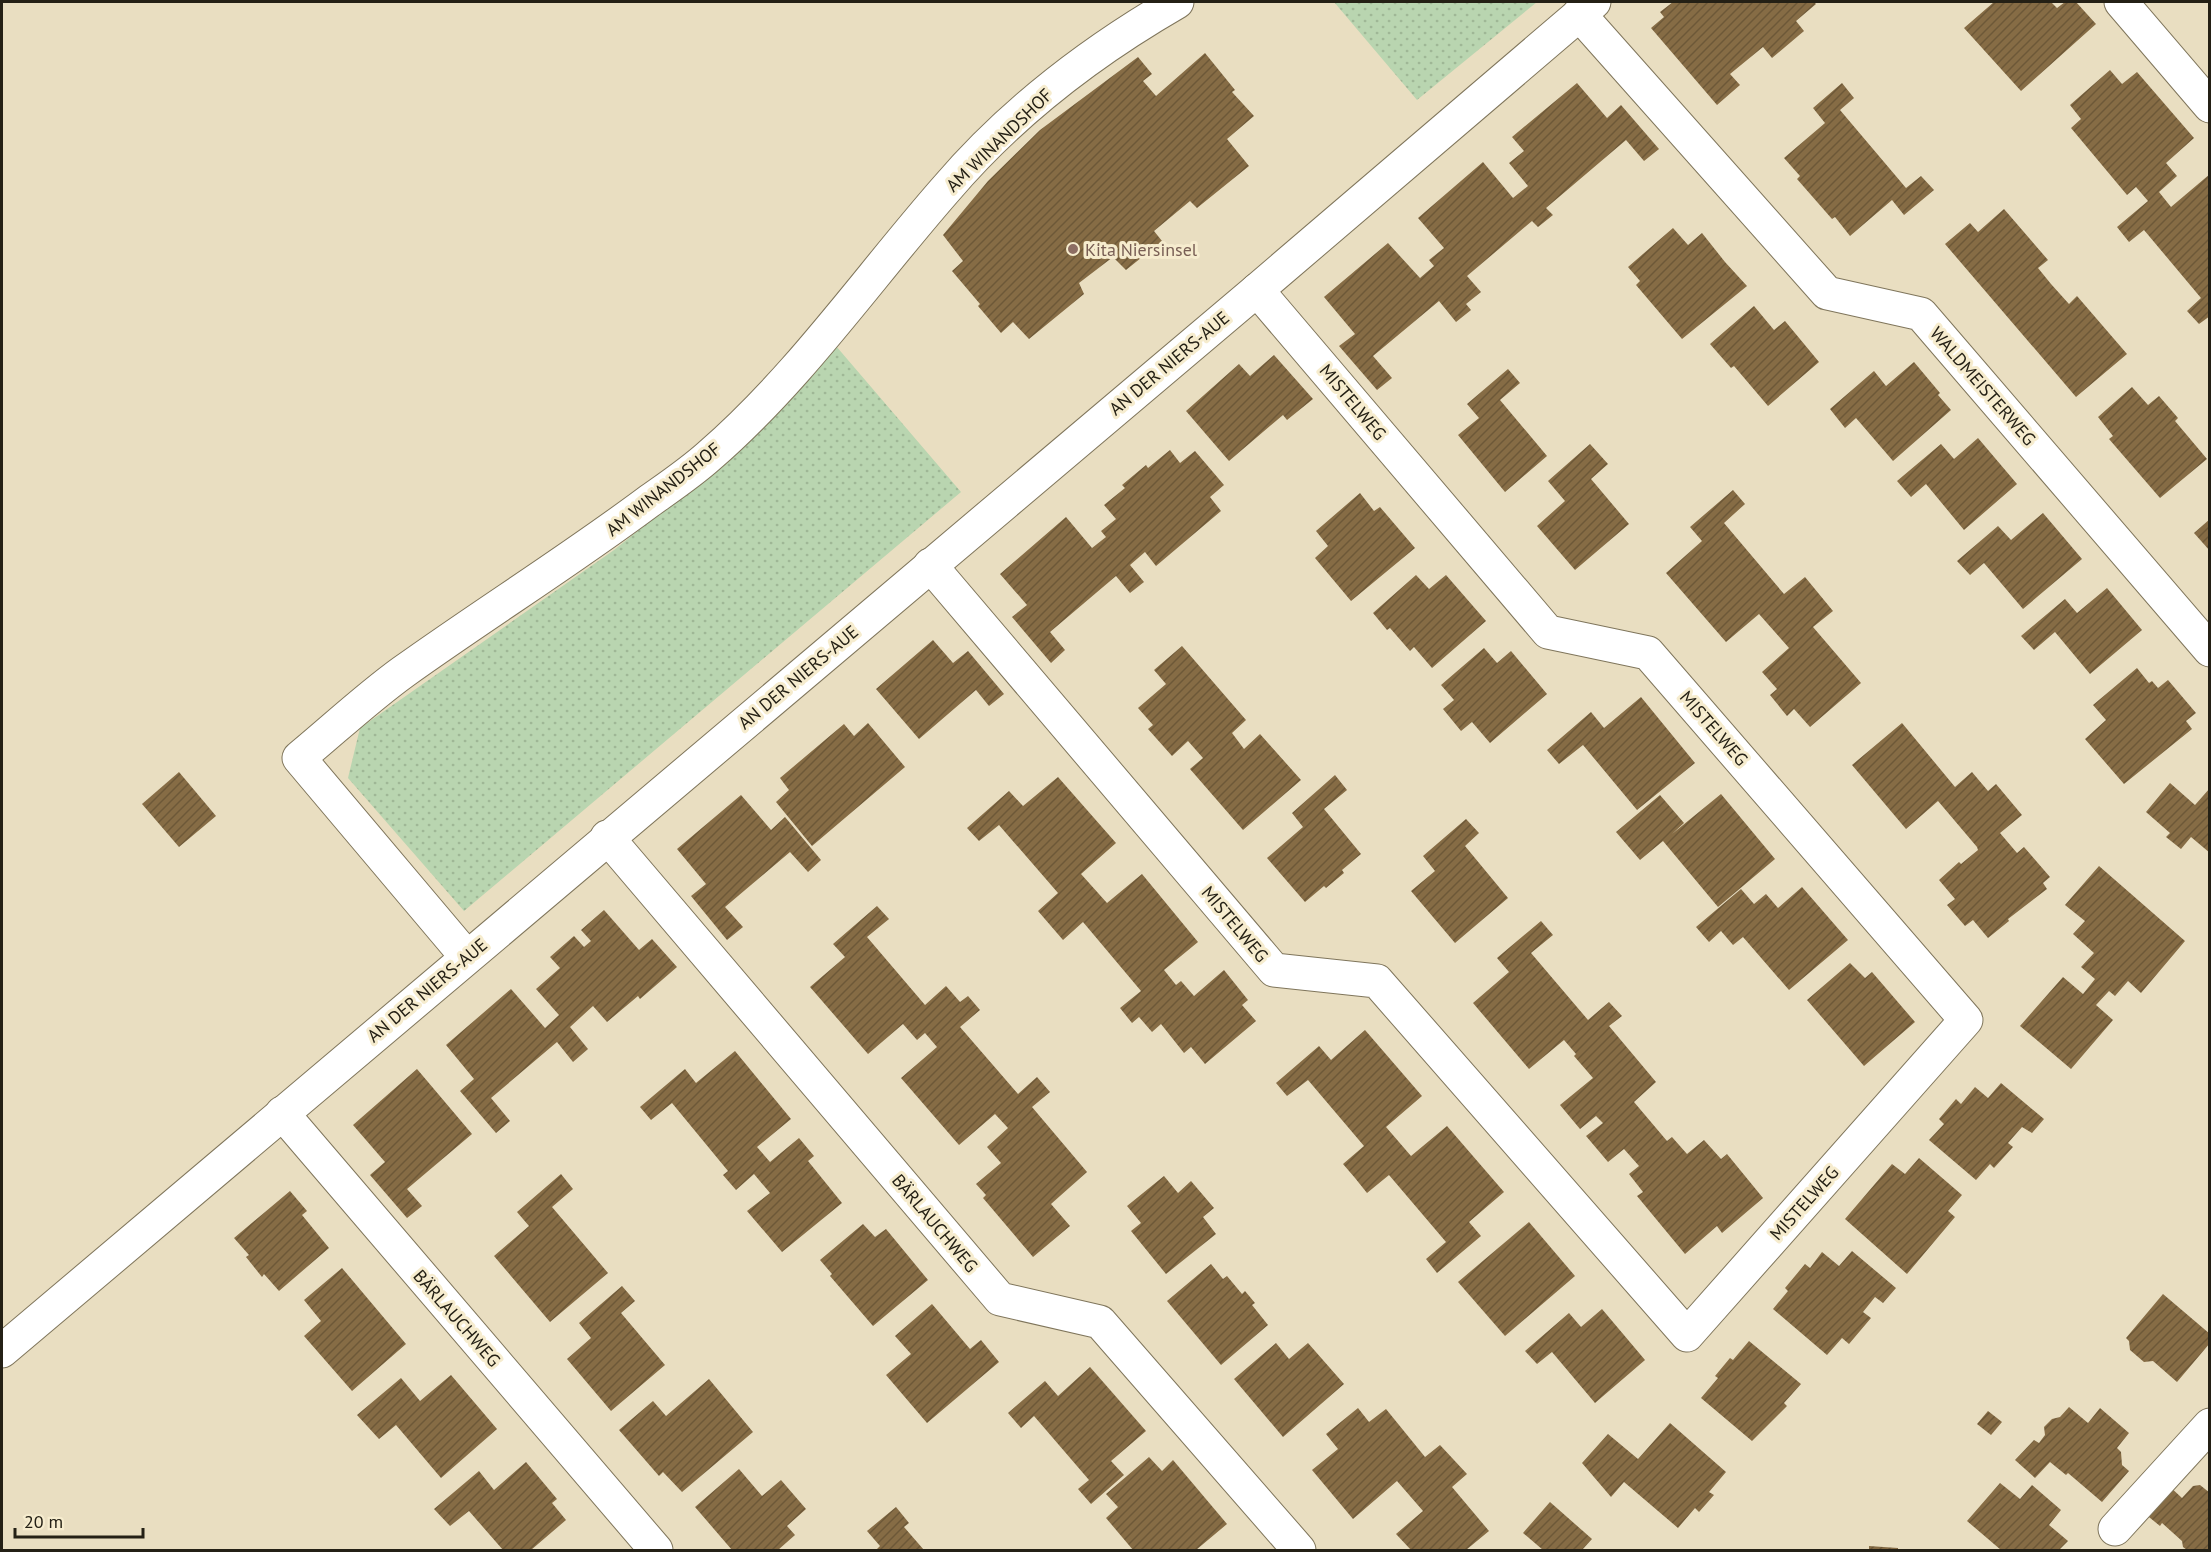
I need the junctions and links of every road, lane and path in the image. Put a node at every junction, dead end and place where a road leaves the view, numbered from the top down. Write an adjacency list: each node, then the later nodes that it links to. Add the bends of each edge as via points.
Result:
1 (1177, 2): 9 (street, AM WINANDSHOF, via 1065,77 988,144 946,188 809,356 708,457 400,674 299,758)
2 (2121, 2): 4 (street)
3 (1586, 8): 5 (street, AN DER NIERS-AUE); 7 (street, WALDMEISTERWEG, via 1827,293 1921,314)
4 (2210, 106)
5 (1257, 290): 6 (street, AN DER NIERS-AUE); 6 (street, MISTELWEG, via 1548,632 1648,653 1966,1020 1687,1335 1377,981 1274,970)
6 (930, 565): 8 (street, AN DER NIERS-AUE)
7 (2210, 650)
8 (607, 837): 9 (street, AN DER NIERS-AUE); 15 (street, BÄRLAUCHWEG, via 999,1299 1100,1322)
9 (466, 956): 10 (street, AN DER NIERS-AUE)
10 (282, 1113): 11 (street, AN DER NIERS-AUE); 14 (street, BÄRLAUCHWEG)
11 (2, 1351)
12 (2210, 1425): 13 (street)
13 (2115, 1529)
14 (656, 1551)
15 (1299, 1551)

